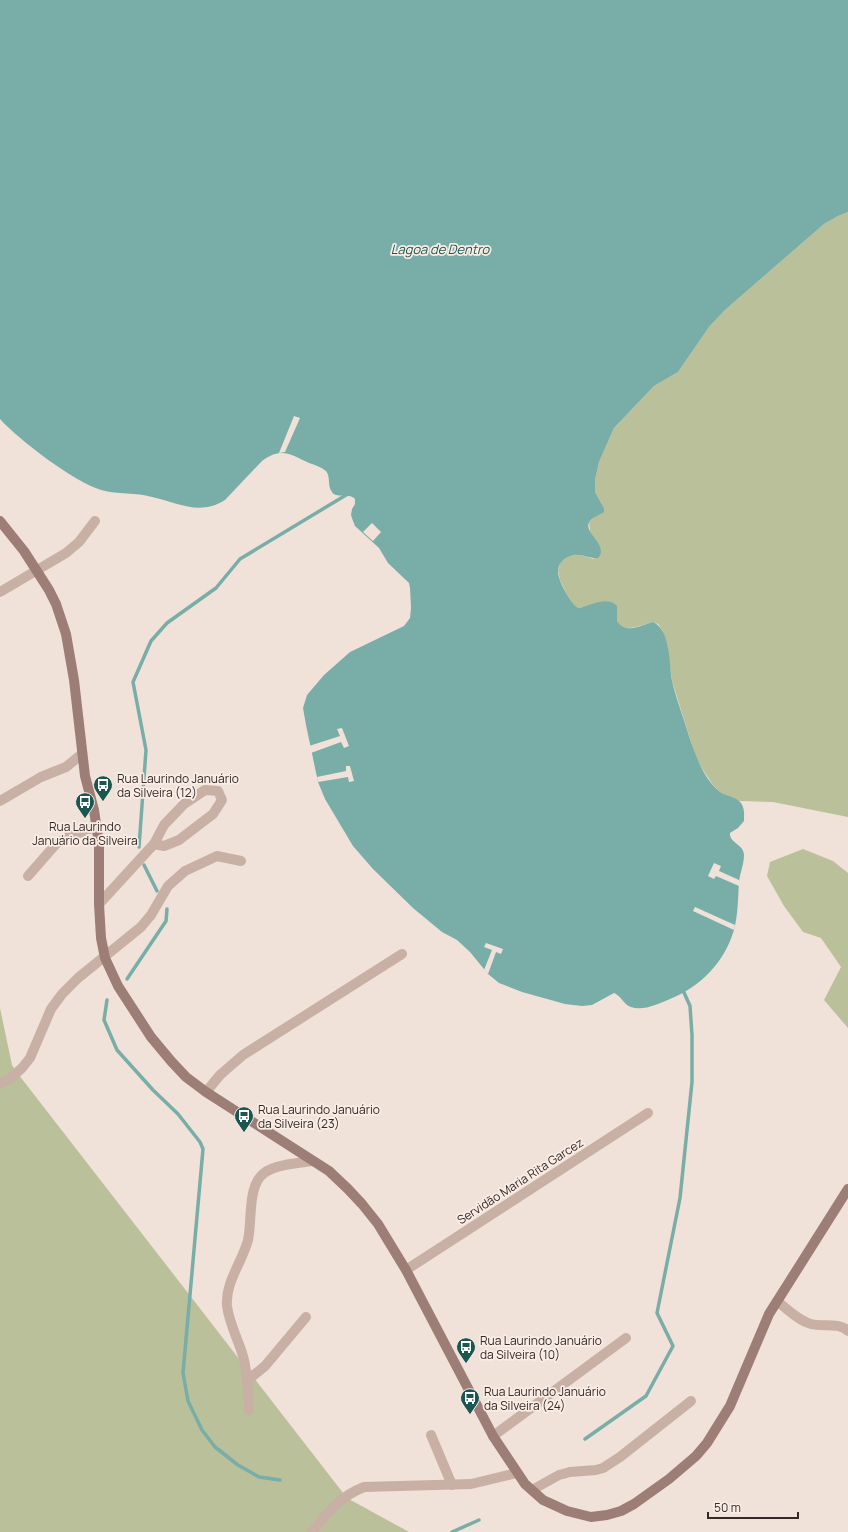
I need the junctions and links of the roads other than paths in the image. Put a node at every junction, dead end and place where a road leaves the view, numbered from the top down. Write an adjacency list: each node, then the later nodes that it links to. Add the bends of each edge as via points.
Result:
1 (95, 521): 3 (street, via 79,542)
2 (2, 526): 3 (main road)
3 (38, 571): 4 (street); 5 (main road, via 56,604 66,634)
4 (0, 592)
5 (82, 754): 6 (street, via 66,767 41,777); 7 (main road, via 87,789)
6 (0, 801)
7 (97, 826): 10 (street, via 56,844); 11 (main road, via 100,857)
8 (154, 844): 8 (street, via 164,825 184,804 205,790 218,791 222,800 214,814 179,840 164,846); 11 (street)
9 (241, 861): 13 (street, via 217,856 185,871 168,886 141,927)
10 (28, 876)
11 (99, 904): 13 (main road, via 100,933)
12 (402, 954): 15 (street, via 243,1055 220,1075)
13 (105, 958): 14 (street, via 62,994 51,1009 30,1058 12,1077); 15 (main road, via 118,986 151,1037 170,1061)
14 (0, 1084)
15 (206, 1092): 17 (main road)
16 (648, 1113): 19 (street, Servidão Maria Rita Garcez)
17 (311, 1161): 19 (main road, via 329,1171 362,1204 378,1224); 24 (street, via 268,1171 260,1178 253,1195 248,1239 243,1257 231,1280 227,1305)
18 (848, 1188): 20 (main road)
19 (406, 1270): 28 (main road)
20 (777, 1301): 22 (street, via 809,1324 834,1326); 31 (main road, via 719,1426 696,1456 668,1479 621,1511 591,1517 552,1505)
21 (306, 1317): 24 (street, via 265,1366)
22 (848, 1331)
23 (626, 1338): 28 (street)
24 (249, 1379): 26 (street)
25 (691, 1401): 31 (street, via 620,1457 602,1468 570,1472)
26 (249, 1410)
27 (431, 1435): 30 (street)
28 (493, 1436): 29 (main road)
29 (517, 1472): 30 (street, via 481,1482); 31 (main road)
30 (452, 1485): 32 (street, via 364,1487 341,1499)
31 (532, 1490)
32 (312, 1532)

